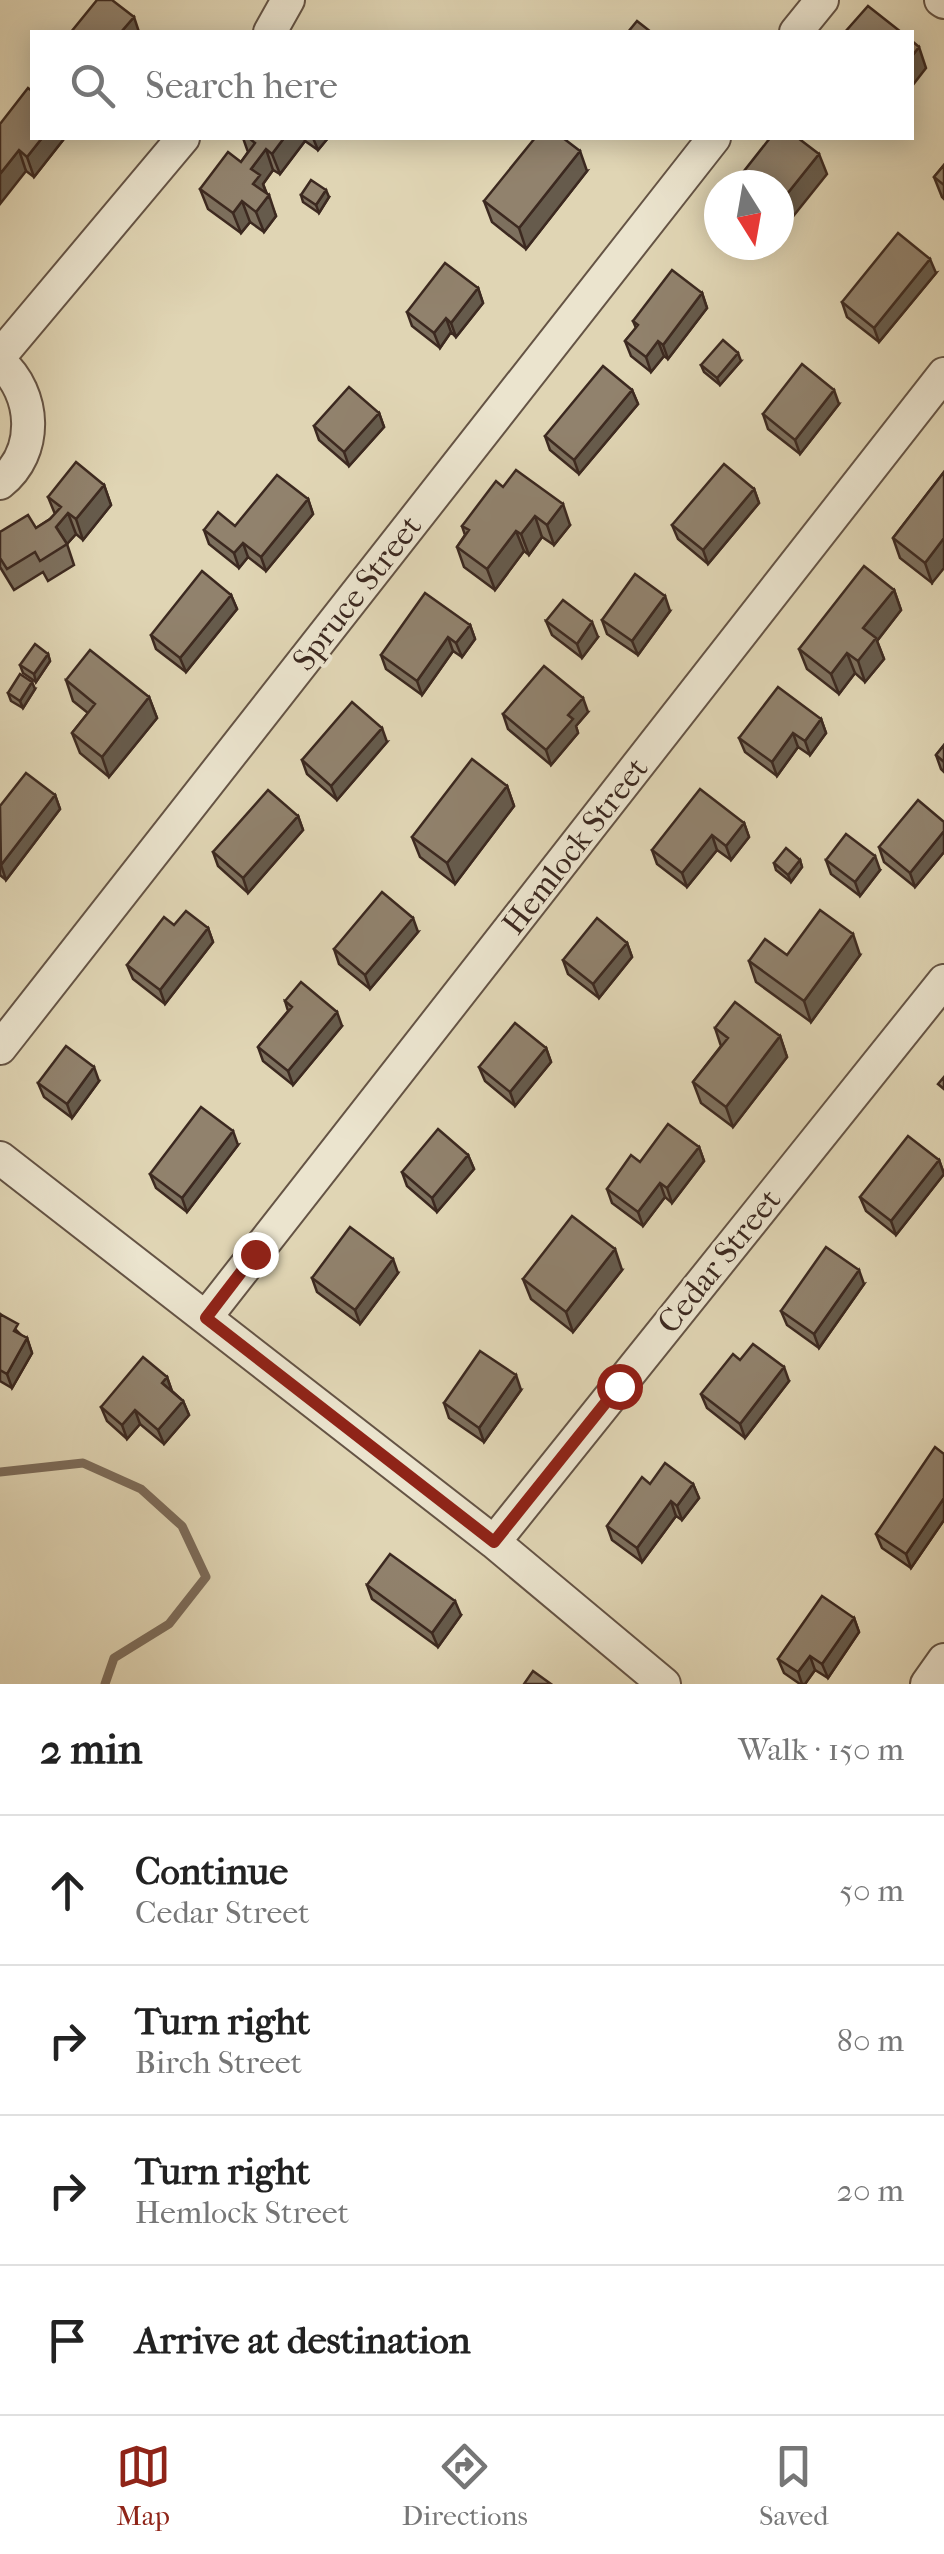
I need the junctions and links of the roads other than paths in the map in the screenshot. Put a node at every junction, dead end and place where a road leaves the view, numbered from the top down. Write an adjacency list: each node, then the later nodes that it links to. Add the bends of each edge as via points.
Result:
1 (288, 0): 3 (street)
2 (822, 0): 4 (street)
3 (271, 30)
4 (798, 30)
5 (181, 140): 7 (street)
6 (712, 140): 11 (street, Spruce Street)
7 (0, 359): 9 (street, via 19,384 29,416 24,450)
8 (944, 374): 13 (street, Hemlock Street)
9 (0, 483)
10 (944, 980): 14 (street, Cedar Street)
11 (0, 1048)
12 (0, 1158): 13 (street)
13 (206, 1318): 14 (street)
14 (494, 1542): 16 (street)
15 (944, 1660): 17 (street)
16 (664, 1684)
17 (927, 1684)

